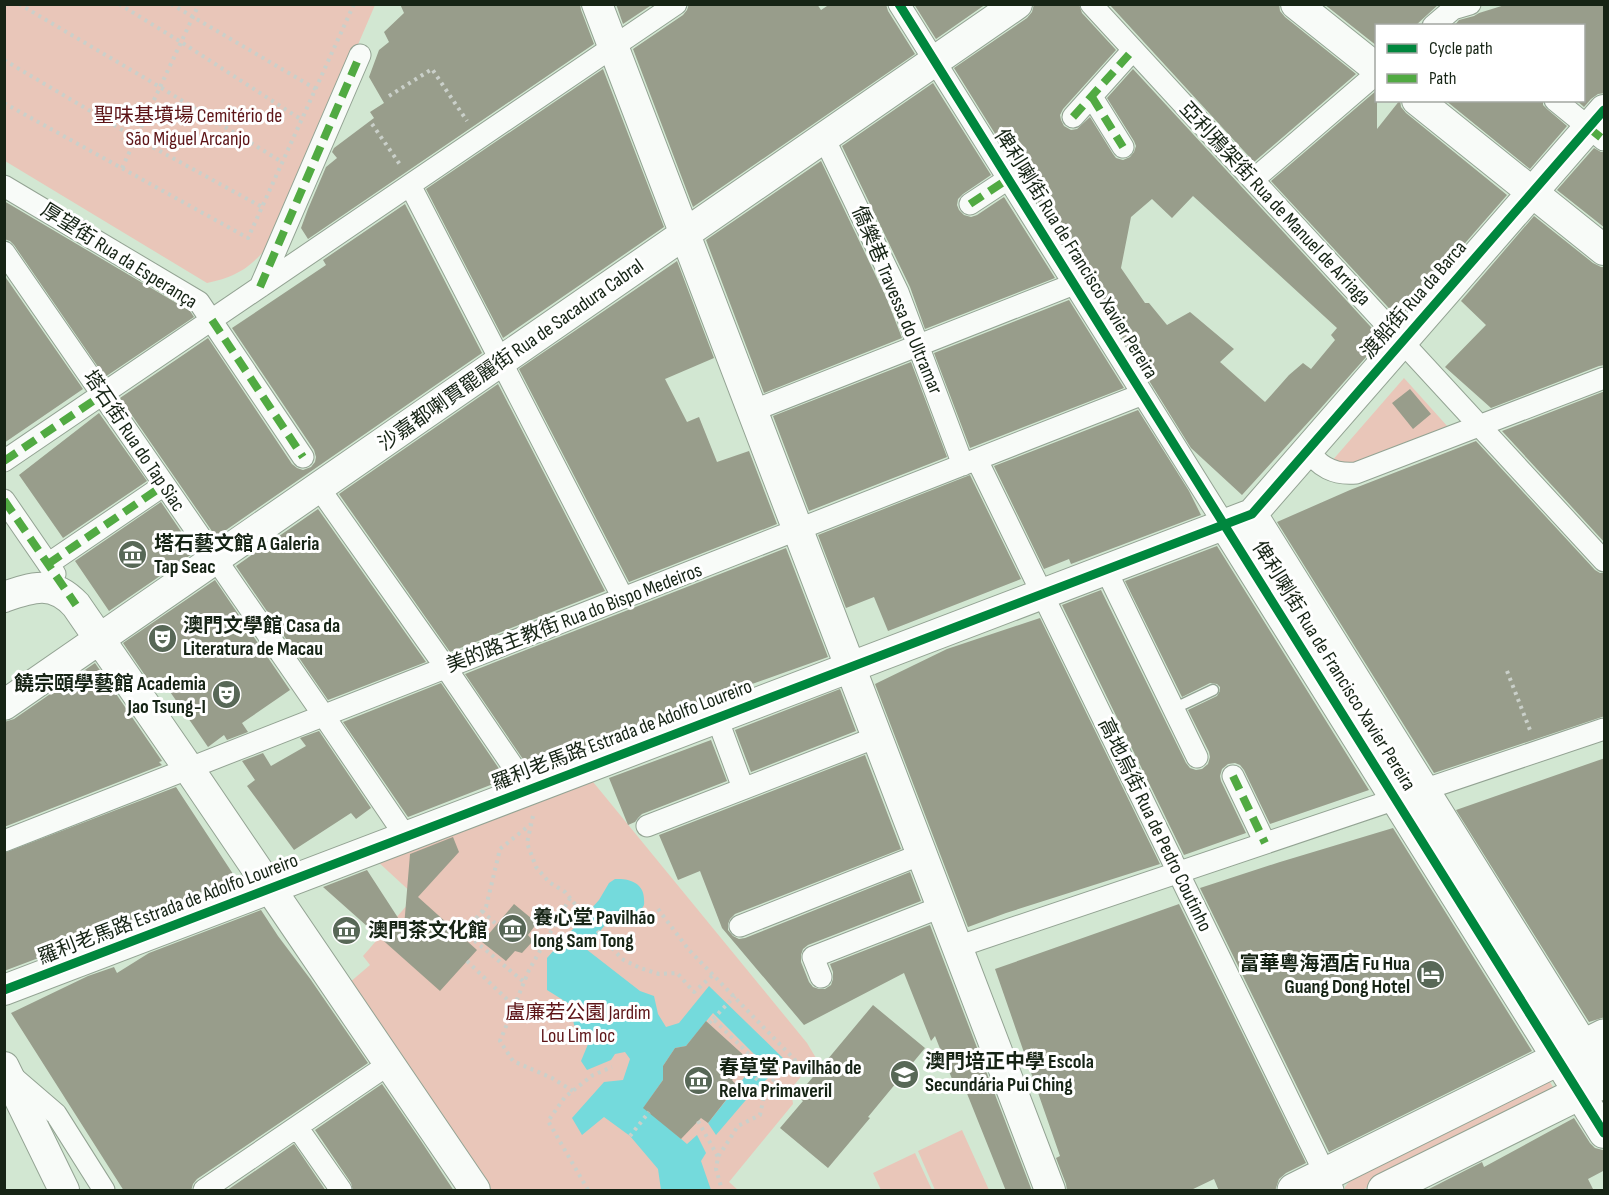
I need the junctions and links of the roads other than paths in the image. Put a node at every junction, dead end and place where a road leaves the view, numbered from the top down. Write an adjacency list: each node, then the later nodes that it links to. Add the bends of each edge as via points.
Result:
1 (597, 4): 9 (street)
2 (676, 4): 9 (street)
3 (899, 4): 12 (street, 俾利喇街 Rua de Francisco Xavier Pereira)
4 (1017, 4): 12 (street, 沙嘉都喇賈罷麗街 Rua de Sacadura Cabral)
5 (1091, 4): 10 (street, 亞利鴉架街 Rua de Manuel de Arriaga)
6 (1296, 4): 13 (street)
7 (1470, 4): 8 (street, via 1452,9)
8 (1444, 17)
9 (613, 47): 24 (street); 28 (street)
10 (1133, 50): 15 (street); 23 (street, 亞利鴉架街 Rua de Manuel de Arriaga)
11 (360, 55): 32 (street)
12 (934, 62): 20 (street, 沙嘉都喇賈罷麗街 Rua de Sacadura Cabral); 22 (street, 俾利喇街 Rua de Francisco Xavier Pereira)
13 (1375, 66)
14 (1375, 76): 23 (street)
15 (1092, 97): 18 (street); 21 (street)
16 (1420, 102): 26 (street)
17 (1558, 102): 19 (street)
18 (1073, 117)
19 (1599, 126): 26 (street, 渡船街 Rua da Barca)
20 (825, 138): 28 (street, 沙嘉都喇賈罷麗街 Rua de Sacadura Cabral); 35 (street, 僑樂巷 Travessa do Ultramar, via 898,291)
21 (1123, 147)
22 (1008, 179): 27 (street); 31 (street, 俾利喇街 Rua de Francisco Xavier Pereira)
23 (1253, 180): 34 (street, 亞利鴉架街 Rua de Manuel de Arriaga)
24 (412, 184): 32 (street); 36 (street)
25 (4, 186): 33 (street, 厚望街 Rua da Esperança, via 199,303)
26 (1532, 192): 29 (street); 34 (street, 渡船街 Rua da Barca)
27 (970, 204)
28 (685, 234): 36 (street, 沙嘉都喇賈罷麗街 Rua de Sacadura Cabral); 40 (street)
29 (1605, 249)
30 (4, 252): 38 (street, 塔石街 Rua do Tap Siac)
31 (1074, 284): 35 (street); 39 (street, 俾利喇街 Rua de Francisco Xavier Pereira)
32 (260, 287): 33 (street)
33 (212, 320): 38 (street); 43 (street, 厚望街 Rua da Esperança)
34 (1402, 342): 41 (street, 亞利鴉架街 Rua de Manuel de Arriaga); 42 (street, 渡船街 Rua da Barca)
35 (918, 346): 40 (street); 45 (street, 僑樂巷 Travessa do Ultramar)
36 (500, 362): 47 (street, 沙嘉都喇賈罷麗街 Rua de Sacadura Cabral); 58 (street)
37 (1605, 378): 41 (street)
38 (102, 394): 44 (street); 46 (street, 塔石街 Rua do Tap Siac)
39 (1143, 394): 45 (street, 美的路主教街 Rua do Bispo Medeiros); 48 (street, 俾利喇街 Rua de Francisco Xavier Pereira)
40 (752, 411): 51 (street)
41 (1479, 425): 42 (street, via 1348,474 1320,464); 53 (street, 亞利鴉架街 Rua de Manuel de Arriaga)
42 (1308, 449): 50 (street, 渡船街 Rua da Barca)
43 (303, 457)
44 (4, 461)
45 (970, 462): 51 (street, 美的路主教街 Rua do Bispo Medeiros); 56 (street, 高地烏街 Rua de Pedro Coutinho)
46 (164, 485): 52 (street, 塔石街 Rua do Tap Siac); 54 (street)
47 (319, 488): 52 (street, 沙嘉都喇賈罷麗街 Rua de Sacadura Cabral); 62 (street)
48 (1205, 494): 50 (street, 俾利喇街 Rua de Francisco Xavier Pereira); 50 (street, 俾利喇街 Rua de Francisco Xavier Pereira)
49 (4, 500): 54 (street)
50 (1238, 519): 55 (street, 羅利老馬路 Estrada de Adolfo Loureiro); 75 (street, 俾利喇街 Rua de Francisco Xavier Pereira); 76 (street, 俾利喇街 Rua de Francisco Xavier Pereira)
51 (797, 530): 58 (street, 美的路主教街 Rua do Bispo Medeiros); 61 (street)
52 (215, 560): 60 (street, 沙嘉都喇賈罷麗街 Rua de Sacadura Cabral); 66 (street, 塔石街 Rua do Tap Siac)
53 (1605, 561)
54 (48, 564): 59 (street)
55 (1106, 570): 56 (street, 羅利老馬路 Estrada de Adolfo Loureiro); 65 (street)
56 (1043, 594): 61 (street, 羅利老馬路 Estrada de Adolfo Loureiro); 82 (street, 高地烏街 Rua de Pedro Coutinho)
57 (4, 597): 59 (street, via 43,587 58,591)
58 (622, 598): 62 (street, 美的路主教街 Rua do Bispo Medeiros)
59 (76, 605): 60 (street)
60 (100, 639): 64 (street, 沙嘉都喇賈罷麗街 Rua de Sacadura Cabral); 71 (street)
61 (850, 667): 67 (street, 羅利老馬路 Estrada de Adolfo Loureiro); 69 (street)
62 (446, 668): 66 (street, 美的路主教街 Rua do Bispo Medeiros); 74 (street)
63 (1213, 690): 65 (lane)
64 (4, 705)
65 (1173, 709): 70 (street)
66 (324, 716): 71 (street, 美的路主教街 Rua do Bispo Medeiros); 78 (street, 塔石街 Rua do Tap Siac)
67 (717, 718): 73 (street); 74 (street, 羅利老馬路 Estrada de Adolfo Loureiro)
68 (1605, 729): 75 (street)
69 (877, 737): 73 (street); 81 (street)
70 (1197, 757)
71 (189, 769): 79 (street, 美的路主教街 Rua do Bispo Medeiros); 83 (street)
72 (1233, 776): 80 (street)
73 (743, 788): 77 (street)
74 (529, 790): 78 (street, 羅利老馬路 Estrada de Adolfo Loureiro)
75 (1424, 790): 76 (street); 89 (street, 俾利喇街 Rua de Francisco Xavier Pereira)
76 (1396, 799): 80 (street); 89 (street, 俾利喇街 Rua de Francisco Xavier Pereira)
77 (647, 826)
78 (406, 837): 83 (street, 羅利老馬路 Estrada de Adolfo Loureiro)
79 (4, 841)
80 (1265, 843): 82 (street)
81 (921, 854): 84 (street); 85 (street)
82 (1178, 873): 86 (street); 95 (street, 高地烏街 Rua de Pedro Coutinho)
83 (270, 889): 88 (street, 羅利老馬路 Estrada de Adolfo Loureiro); 90 (street)
84 (941, 907): 86 (street); 87 (street, via 813,957)
85 (740, 926)
86 (957, 947): 101 (street)
87 (821, 977)
88 (4, 990)
89 (1582, 1047): 92 (street, 俾利喇街 Rua de Francisco Xavier Pereira); 95 (main road)
90 (389, 1064): 93 (street); 100 (street)
91 (6, 1069): 96 (street); 97 (street, via 56,1114)
92 (1596, 1085): 94 (street, 俾利喇街 Rua de Francisco Xavier Pereira); 103 (main road)
93 (297, 1127): 98 (street); 99 (street)
94 (1605, 1134)
95 (1329, 1183): 102 (main road)
96 (64, 1191)
97 (104, 1191)
98 (204, 1191)
99 (341, 1191)
100 (475, 1191)
101 (1050, 1191)
102 (1294, 1191)
103 (1384, 1191)

